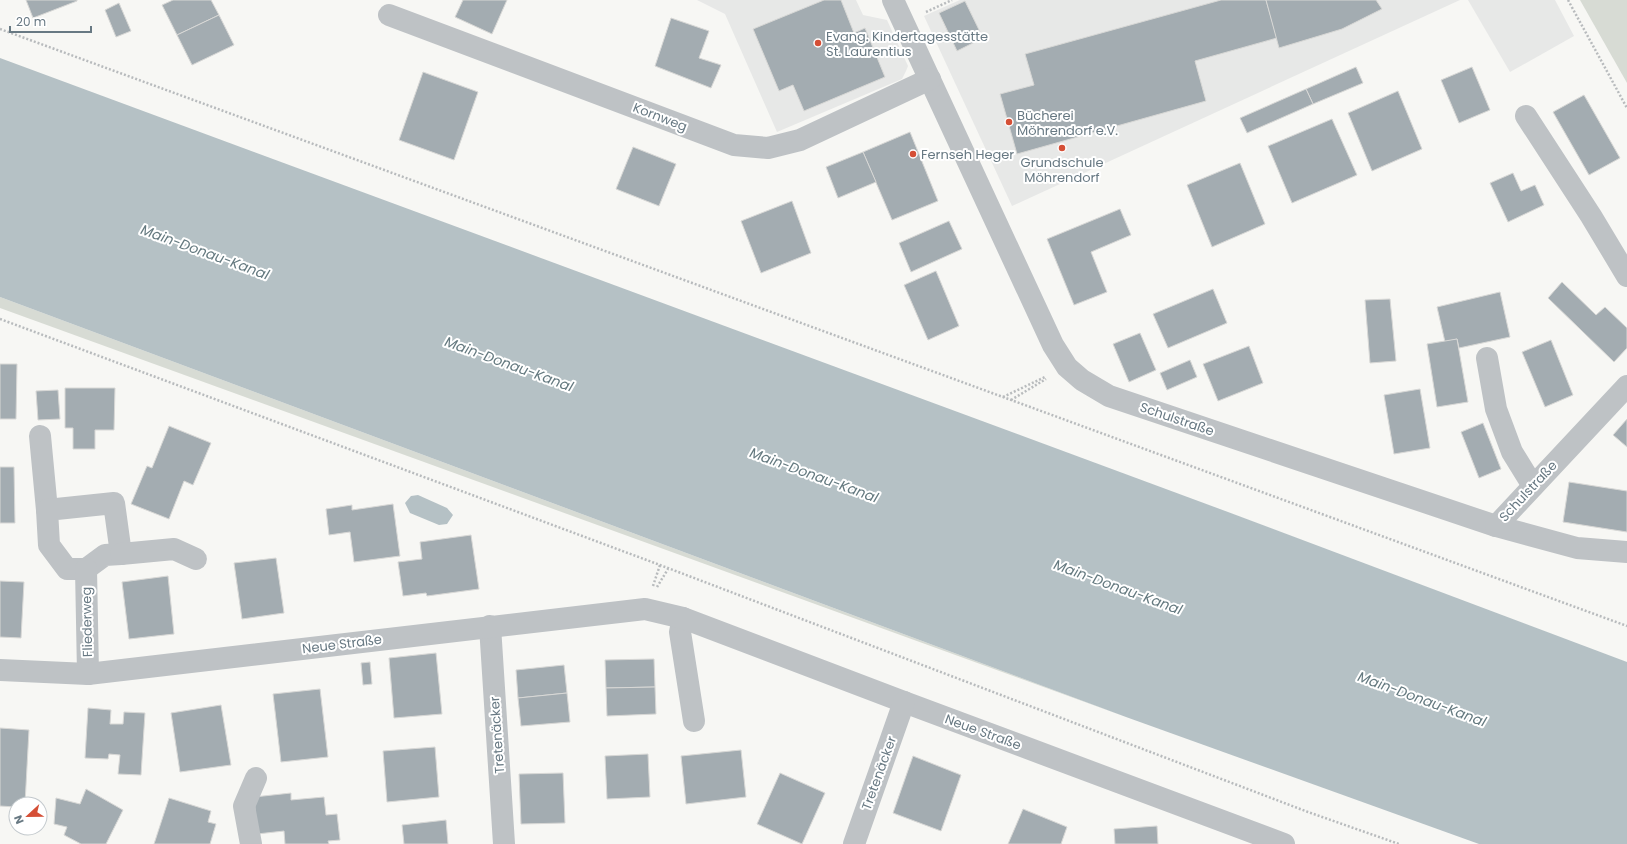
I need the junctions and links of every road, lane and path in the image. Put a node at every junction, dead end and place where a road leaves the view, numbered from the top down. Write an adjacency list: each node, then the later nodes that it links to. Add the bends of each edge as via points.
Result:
1 (894, 0): 5 (street, Schulstraße)
2 (1568, 0): 6 (path)
3 (389, 15): 5 (street, Kornweg, via 734,145 768,148 800,140)
4 (0, 29): 13 (path)
5 (930, 79): 11 (street, Schulstraße, via 1053,345)
6 (1627, 108)
7 (1526, 116): 8 (street)
8 (1627, 276)
9 (0, 319): 35 (path, via 668,568 1308,812)
10 (1486, 358): 16 (street, via 1496,409 1512,452)
11 (1067, 367): 13 (path); 14 (path); 18 (street, Schulstraße, via 1082,380 1109,396)
12 (1627, 386): 16 (street, Schulstraße)
13 (1003, 397): 14 (path)
14 (1010, 400): 25 (path)
15 (40, 436): 17 (street, Fliederweg)
16 (1533, 486): 18 (street, Schulstraße)
17 (47, 510): 20 (street, via 114,503); 22 (street, Fliederweg, via 49,545 67,568)
18 (1496, 526): 19 (street, via 1577,548)
19 (1627, 552)
20 (121, 554): 21 (street, Fliederweg, via 174,549); 22 (street, Fliederweg, via 105,554)
21 (196, 559)
22 (86, 569): 27 (street, Fliederweg)
23 (684, 618): 24 (street, Neue Straße, via 645,609); 28 (street, Neue Straße); 29 (street, via 680,632)
24 (490, 626): 27 (street, Neue Straße); 32 (street, Tretenäcker)
25 (1627, 626)
26 (0, 670): 27 (street, Neue Straße)
27 (88, 674)
28 (904, 702): 33 (street, Tretenäcker); 34 (street, Neue Straße)
29 (694, 721)
30 (256, 778): 31 (street, via 244,806)
31 (251, 844)
32 (504, 844)
33 (854, 844)
34 (1284, 844)
35 (1399, 844)

